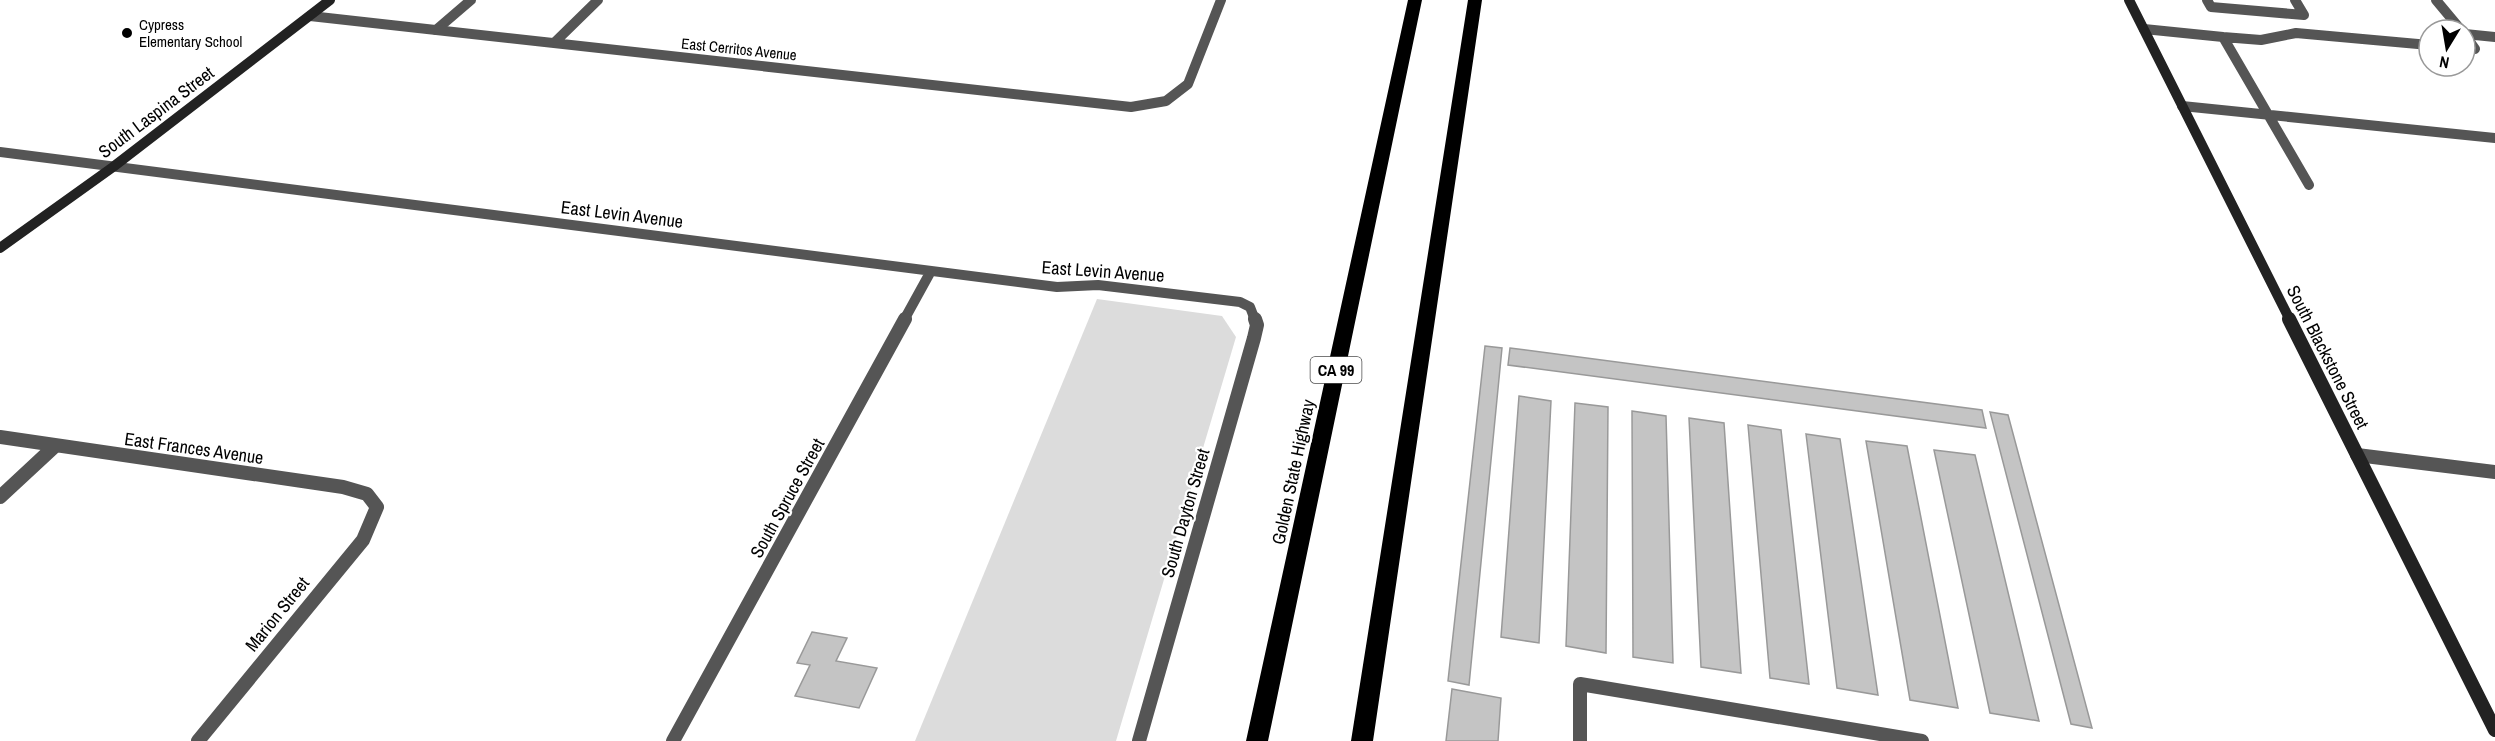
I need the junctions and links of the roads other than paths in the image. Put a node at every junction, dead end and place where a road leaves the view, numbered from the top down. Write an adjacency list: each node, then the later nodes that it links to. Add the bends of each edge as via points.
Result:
1 (330, 0): 13 (main road, South Laspina Street)
2 (471, 0): 16 (street)
3 (598, 0): 20 (street)
4 (1221, 0): 20 (street, East Cerritos Avenue, via 1188,84 1180,95 1164,104 1146,107)
5 (1415, 0): 41 (highway, Golden State Highway / CA 99)
6 (1475, 0): 42 (highway)
7 (2129, 0): 15 (main road, South Blackstone Street)
8 (2207, 0): 12 (street, via 2211,6)
9 (2243, 0): 12 (street)
10 (2295, 0): 12 (street, via 2304,15)
11 (2436, 0): 14 (street)
12 (2249, 10)
13 (310, 15): 16 (street, East Cerritos Avenue); 26 (main road, South Laspina Street)
14 (2451, 18)
15 (2144, 29): 18 (street); 22 (main road, South Blackstone Street)
16 (436, 30): 20 (street, East Cerritos Avenue)
17 (2477, 36): 19 (street)
18 (2223, 37): 21 (street, via 2261,40 2296,33); 23 (street)
19 (2495, 37)
20 (554, 43)
21 (2417, 44)
22 (2182, 106): 23 (street); 33 (main road, South Blackstone Street)
23 (2268, 114): 24 (street); 27 (street)
24 (2495, 138)
25 (0, 152): 26 (street, East Levin Avenue)
26 (113, 167): 28 (main road, South Laspina Street); 29 (street, East Levin Avenue)
27 (2309, 185)
28 (0, 248)
29 (931, 271): 30 (street, East Levin Avenue, via 1057,287 1098,285); 39 (street, South Spruce Street)
30 (1240, 302): 40 (street, South Dayton Street, via 1255,315 1254,338)
31 (0, 437): 32 (street, East Frances Avenue)
32 (55, 446): 35 (street); 36 (street, East Frances Avenue, via 343,488 367,494)
33 (2357, 455): 34 (street); 37 (main road, South Blackstone Street)
34 (2495, 472)
35 (0, 497)
36 (377, 507): 38 (street, Marion Street, via 363,540)
37 (2495, 730)
38 (198, 741)
39 (674, 741)
40 (1139, 741)
41 (1257, 741)
42 (1362, 741)
43 (1580, 741): 44 (street, via 1580,684)
44 (1922, 741)

